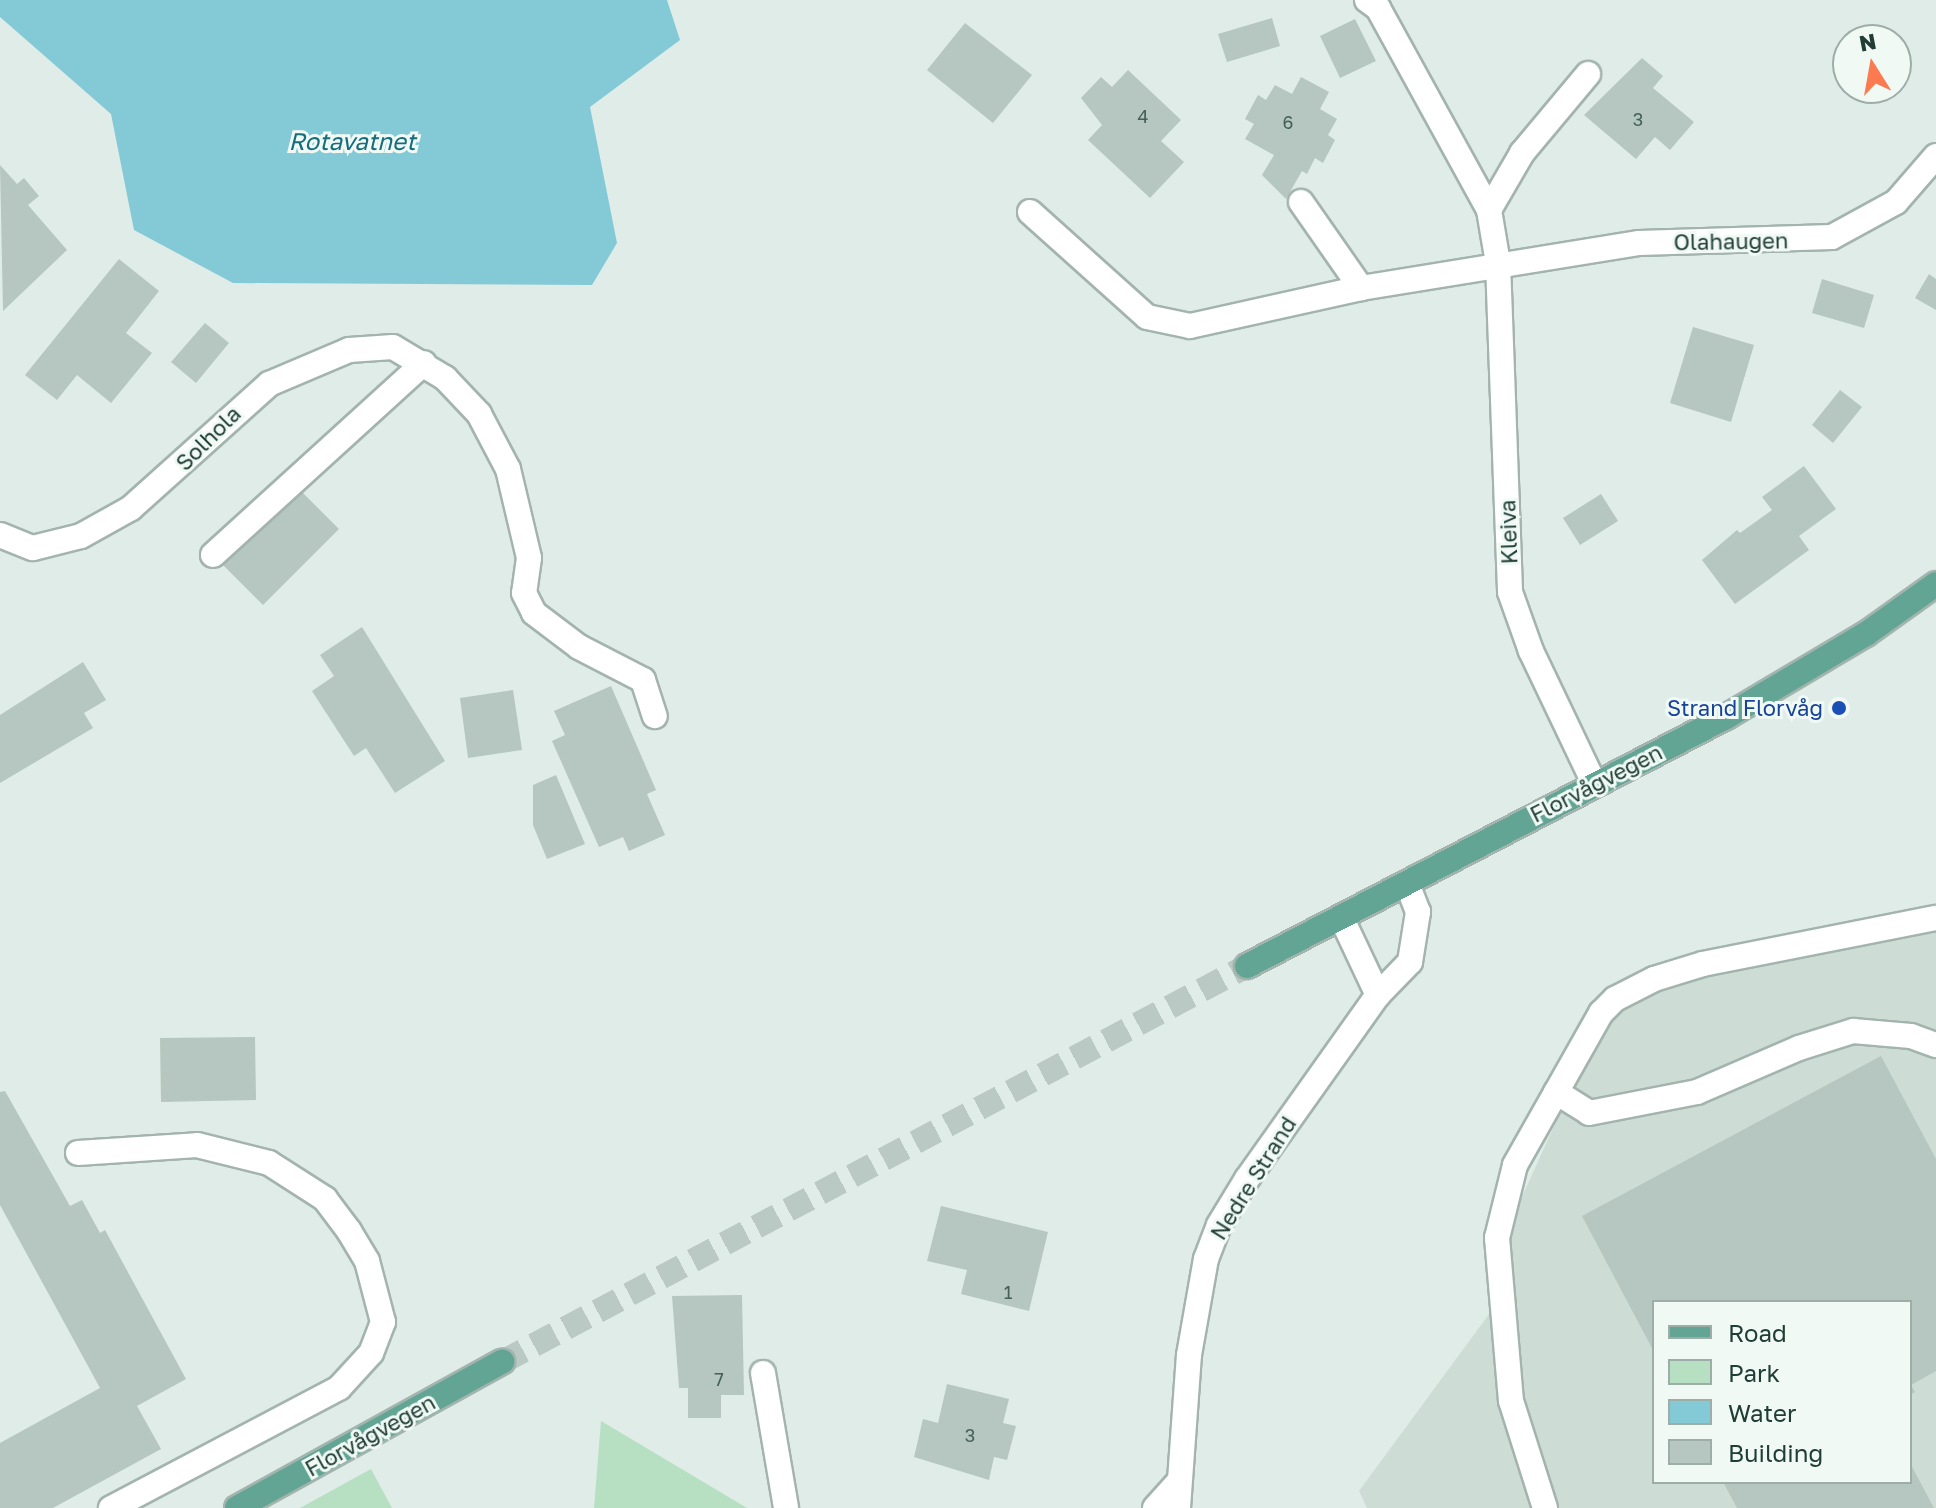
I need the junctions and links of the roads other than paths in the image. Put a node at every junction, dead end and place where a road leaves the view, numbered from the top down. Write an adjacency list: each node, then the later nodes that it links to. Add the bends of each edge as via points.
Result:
1 (1377, 3): 5 (street, Kleiva)
2 (1588, 74): 5 (street, via 1522,153)
3 (1936, 156): 7 (street, Olahaugen, via 1896,202 1832,237 1639,243)
4 (1301, 202): 8 (street)
5 (1489, 210): 7 (street, Kleiva)
6 (1030, 212): 8 (street, via 1147,317 1190,326 1222,322)
7 (1498, 263): 8 (street); 14 (street, Kleiva, via 1510,592 1531,651)
8 (1361, 288)
9 (424, 363): 10 (street, Solhola, via 393,347 363,346 310,363 243,403 131,508 52,547 33,548); 11 (street); 13 (street, Solhola, via 479,414 508,469 529,558 524,593 534,613 579,647 643,680)
10 (0, 535)
11 (213, 555)
12 (1936, 584): 14 (main road, Florvågvegen, via 1866,634 1726,717)
13 (655, 716)
14 (1594, 783): 15 (main road, Florvågvegen)
15 (1407, 884): 17 (main road, Florvågvegen); 19 (street, Nedre Strand, via 1418,912 1410,962)
16 (1936, 918): 21 (street, via 1765,949 1654,979 1615,999 1601,1013)
17 (1342, 919): 18 (main road, Florvågvegen); 19 (street)
18 (1247, 966)
19 (1378, 995): 25 (street, Nedre Strand, via 1219,1225 1206,1259 1189,1355)
20 (1936, 1045): 21 (street, via 1911,1036 1853,1031 1697,1092 1589,1113)
21 (1556, 1092): 31 (street, via 1515,1165 1497,1238 1511,1401)
22 (78, 1153): 26 (street, via 197,1145 269,1163 325,1199 367,1261 382,1302 383,1322 371,1353 339,1388)
23 (502, 1362): 27 (main road, Florvågvegen)
24 (763, 1373): 28 (street)
25 (1179, 1481): 29 (street); 30 (street, Nedre Strand)
26 (111, 1508)
27 (237, 1508)
28 (786, 1508)
29 (1155, 1508)
30 (1178, 1508)
31 (1545, 1508)

